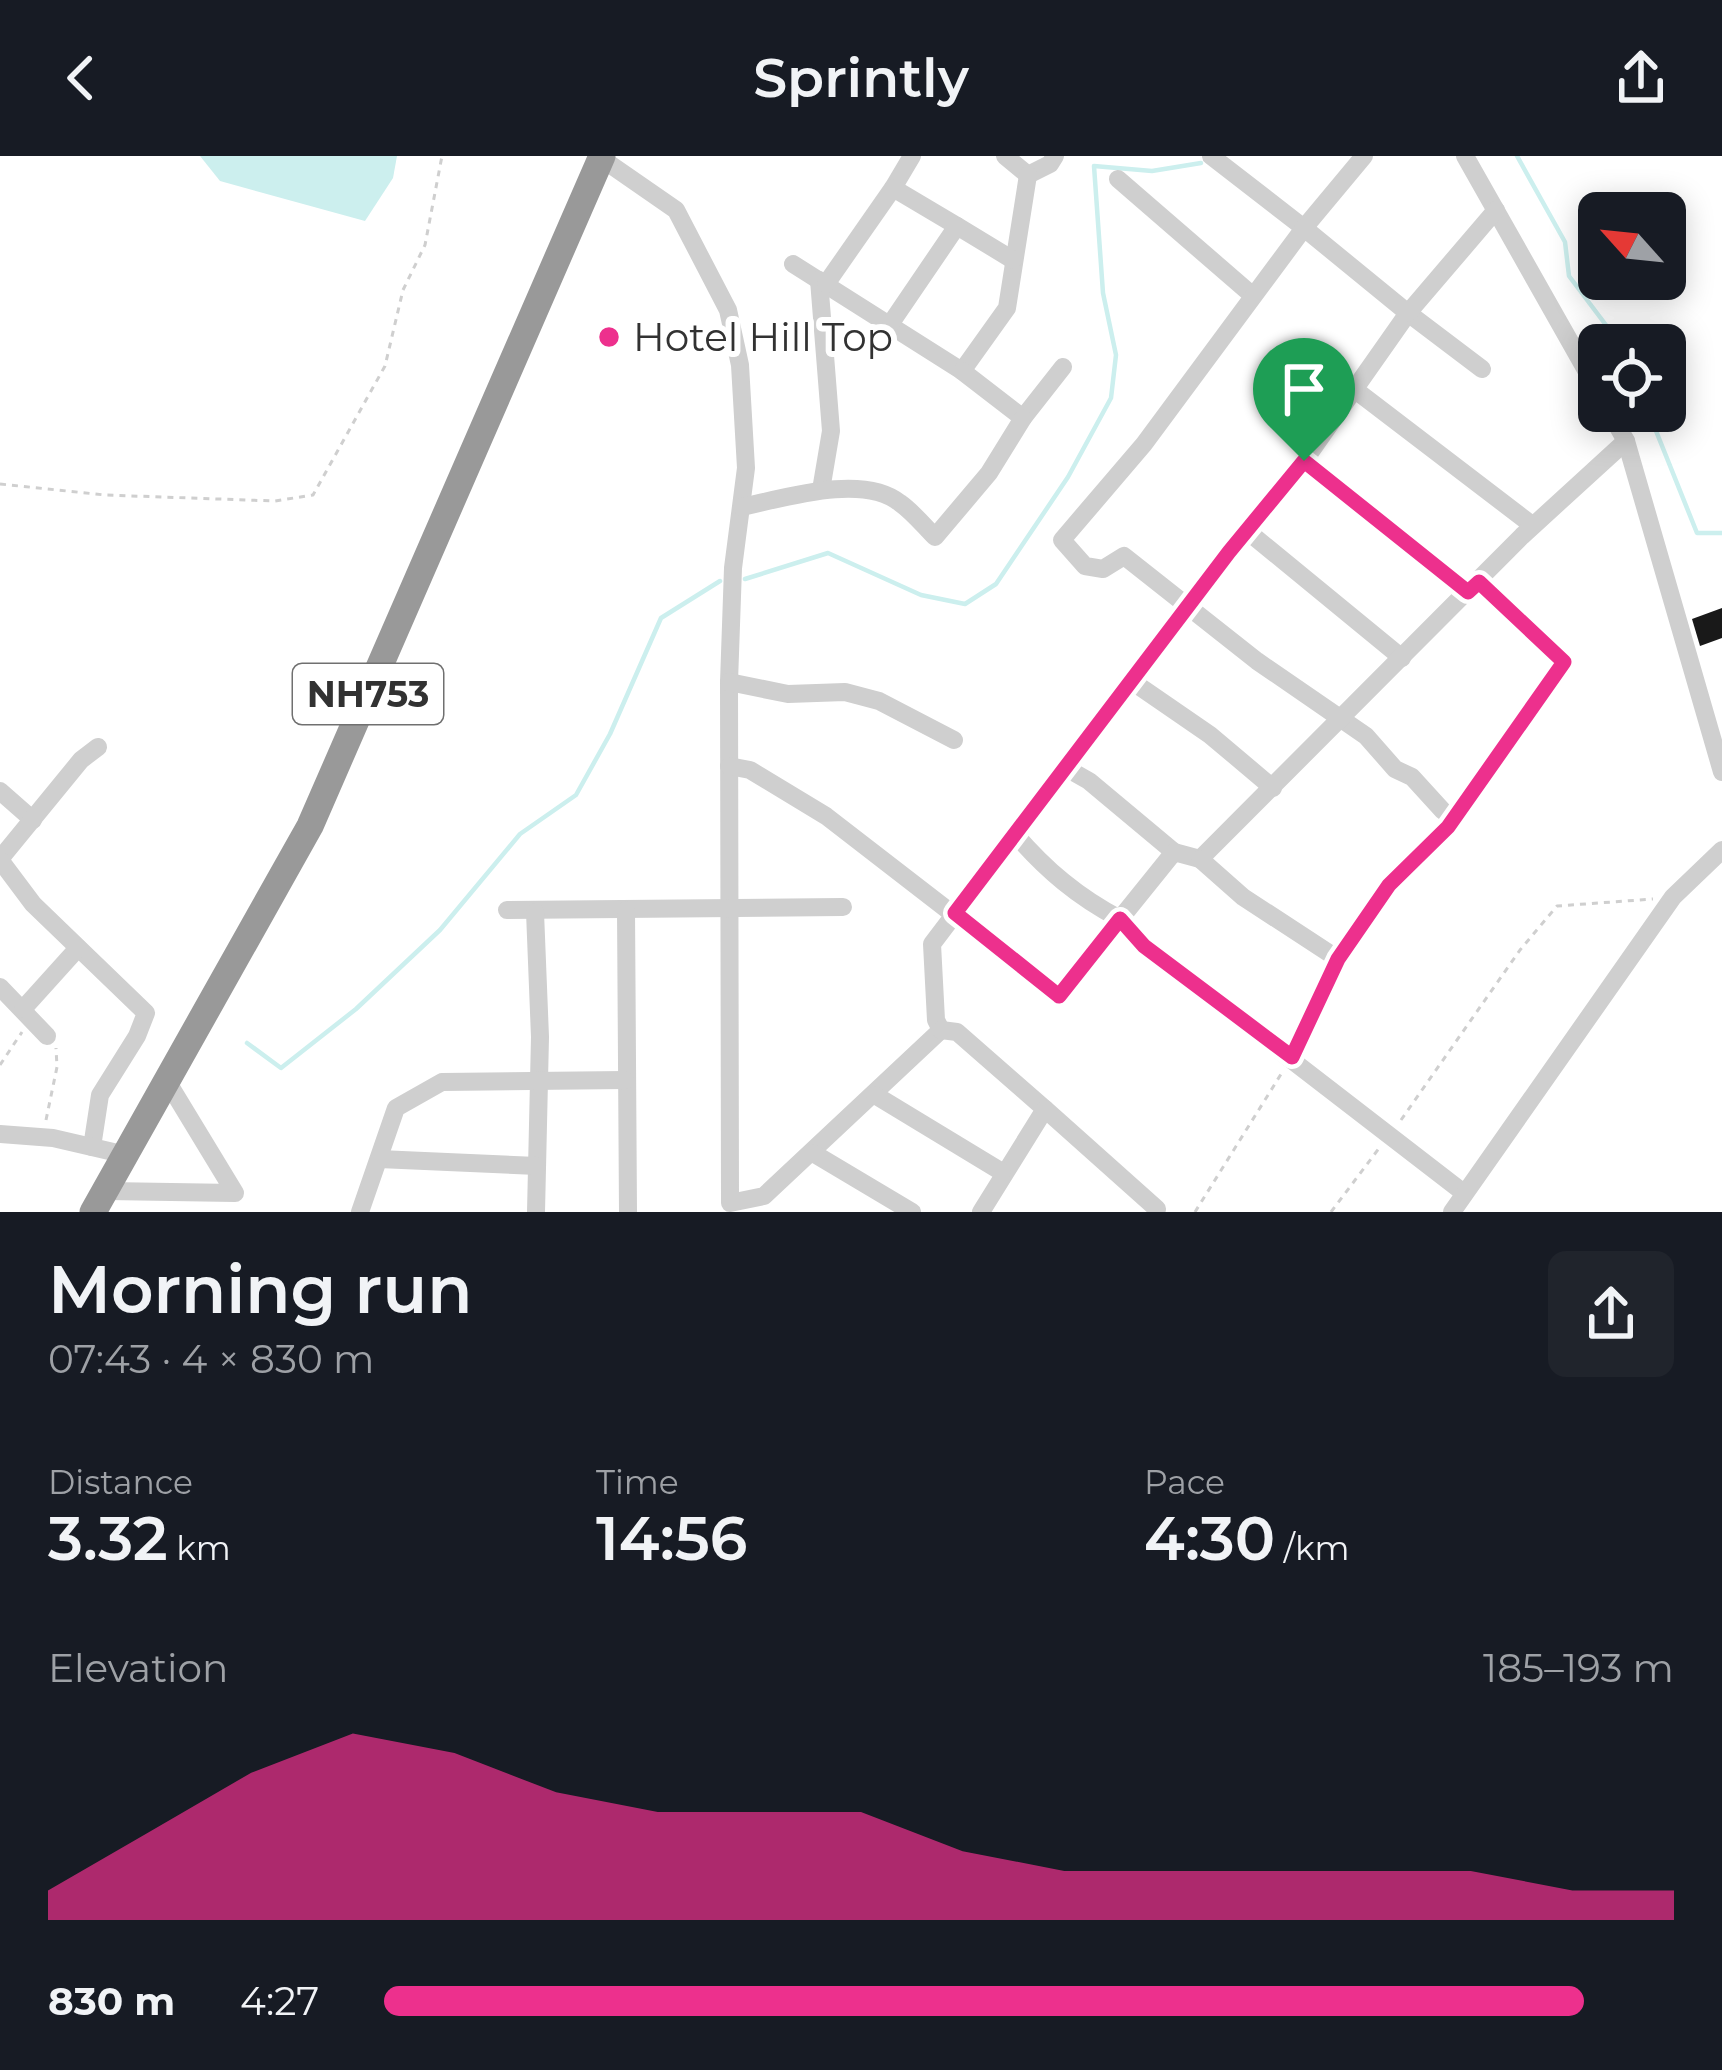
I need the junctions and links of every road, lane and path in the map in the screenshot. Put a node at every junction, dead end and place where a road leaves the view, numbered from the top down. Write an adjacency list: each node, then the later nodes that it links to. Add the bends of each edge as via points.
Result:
1 (442, 156): 30 (path, via 385,366 314,495 274,501)
2 (912, 156): 11 (street)
3 (1005, 156): 9 (street)
4 (1055, 156): 9 (street)
5 (1211, 156): 14 (street)
6 (1364, 156): 14 (street)
7 (1465, 156): 12 (street)
8 (602, 157): 32 (street, via 676,210 728,310 740,365); 73 (highway, NH753, via 310,826)
9 (1028, 175): 15 (street)
10 (1118, 179): 18 (street)
11 (893, 188): 13 (street); 17 (street)
12 (1496, 210): 19 (street); 21 (street)
13 (958, 226): 15 (street); 20 (street)
14 (1304, 228): 18 (street); 19 (street)
15 (1012, 260): 24 (street, via 1007,308)
16 (793, 265): 17 (street)
17 (822, 282): 20 (street); 31 (street, via 830,431)
18 (1252, 295): 36 (street, via 1062,540 1085,566 1103,569 1124,556)
19 (1408, 313): 23 (street); 25 (street)
20 (891, 323): 24 (street)
21 (1578, 356)
22 (1063, 367): 26 (street)
23 (1483, 369)
24 (962, 371): 26 (street)
25 (1354, 389): 29 (street); 33 (street)
26 (1023, 418): 31 (street, via 934,537 898,500 877,491)
27 (1621, 432): 28 (street)
28 (1626, 441): 33 (street); 46 (street)
29 (1304, 461): 34 (street); 35 (street)
30 (0, 484)
31 (821, 490): 32 (street)
32 (742, 507): 39 (street)
33 (1532, 526): 35 (street)
34 (1246, 530): 36 (street); 37 (street)
35 (1473, 587): 37 (street); 38 (street)
36 (1190, 605): 40 (street); 41 (street)
37 (1402, 658): 41 (street)
38 (1564, 662): 65 (path, via 1448,827 1389,885)
39 (729, 682): 42 (street, via 788,694 844,692); 44 (street)
40 (1133, 682): 45 (street); 47 (street)
41 (1342, 717): 47 (street); 49 (street)
42 (954, 740)
43 (98, 747): 50 (street)
44 (729, 766): 58 (street); 62 (street, via 750,770 826,817)
45 (1066, 768): 51 (street); 53 (street)
46 (1722, 772)
47 (1273, 788): 54 (street)
48 (0, 791): 50 (street)
49 (1443, 811)
50 (33, 820): 55 (street)
51 (1015, 834): 62 (street); 63 (street, via 1046,869)
52 (1722, 850): 56 (street)
53 (1174, 851): 54 (street); 63 (street)
54 (1200, 859): 65 (street)
55 (0, 860): 64 (street)
56 (1673, 897): 77 (path, via 1557,906); 86 (street)
57 (843, 907): 58 (street)
58 (729, 909): 60 (street); 88 (street)
59 (507, 910): 61 (street)
60 (626, 910): 61 (street); 72 (street)
61 (535, 912): 74 (street)
62 (955, 913): 63 (street, via 1059,996); 68 (street, via 932,944)
63 (1120, 919): 70 (street, via 1144,946)
64 (78, 947): 67 (street); 80 (street, via 146,1012 100,1095)
65 (1338, 959): 70 (path)
66 (0, 987): 67 (street)
67 (23, 1009): 69 (street)
68 (941, 1030): 75 (street); 76 (street, via 957,1032)
69 (46, 1036): 71 (path, via 22,1031); 79 (path, via 58,1051)
70 (1292, 1057): 77 (street); 95 (path)
71 (0, 1065)
72 (625, 1080): 74 (street); 92 (street)
73 (167, 1081): 82 (highway, NH753); 87 (street, via 235,1192)
74 (536, 1081): 83 (street, via 442,1082 396,1108); 84 (street)
75 (875, 1095): 81 (street); 85 (street)
76 (1045, 1109): 85 (street); 89 (street)
77 (1391, 1133): 86 (street); 96 (path)
78 (0, 1134): 79 (street)
79 (43, 1137): 80 (street)
80 (92, 1147): 82 (street)
81 (813, 1153): 88 (street, via 764,1196); 93 (street)
82 (122, 1154): 87 (highway, NH753)
83 (379, 1160): 84 (street); 90 (street)
84 (536, 1166): 91 (street)
85 (1002, 1172): 94 (street)
86 (1464, 1193): 97 (street)
87 (100, 1201)
88 (735, 1209)
89 (1156, 1209)
90 (360, 1212)
91 (536, 1212)
92 (628, 1212)
93 (912, 1212)
94 (981, 1212)
95 (1195, 1212)
96 (1331, 1212)
97 (1452, 1212)

